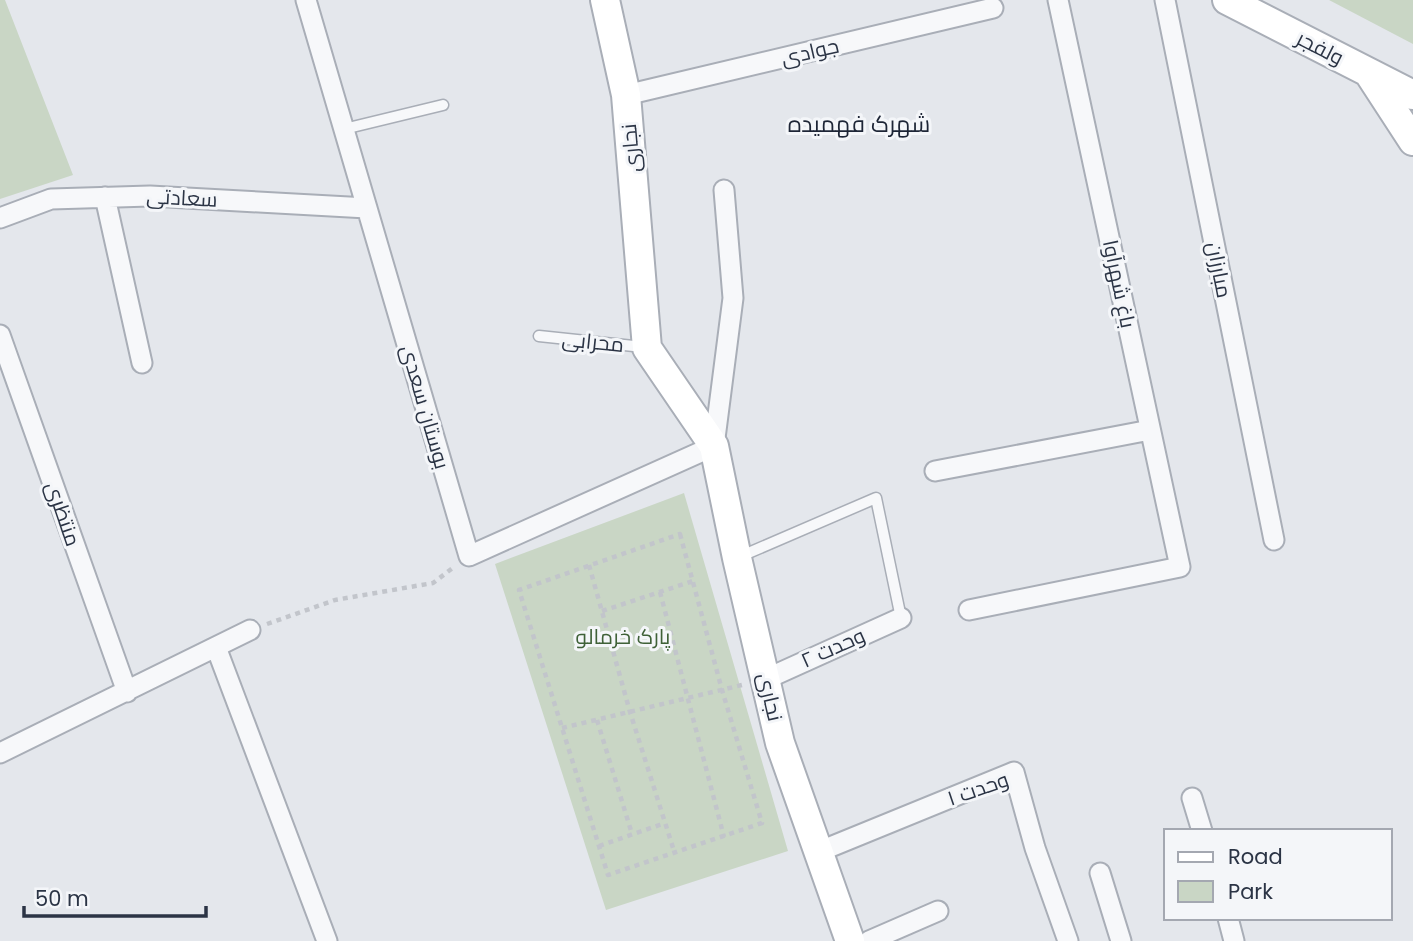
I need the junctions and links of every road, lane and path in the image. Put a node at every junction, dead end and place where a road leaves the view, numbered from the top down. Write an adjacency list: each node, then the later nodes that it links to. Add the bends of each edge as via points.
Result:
1 (306, 0): 11 (street, بوستان سعدی)
2 (605, 0): 8 (street, نجاری)
3 (1058, 0): 21 (street, باغ شهرآوا)
4 (1165, 0): 24 (street, مبارزان)
5 (1227, 0): 7 (street, ولفجر)
6 (993, 8): 8 (street, جوادی)
7 (1368, 72): 9 (street, ولفجر); 12 (street)
8 (626, 95): 19 (street, نجاری)
9 (1413, 95)
10 (443, 105): 11 (lane)
11 (344, 129): 15 (street, بوستان سعدی)
12 (1413, 141)
13 (724, 190): 22 (street, نجاری, via 733,298)
14 (105, 197): 15 (street, سعادتی, via 150,195); 16 (street, سعادتی, via 51,199); 20 (street)
15 (367, 208): 25 (street, بوستان سعدی)
16 (0, 218)
17 (0, 335): 37 (street, منتظری)
18 (539, 336): 19 (lane, محرابی)
19 (647, 348): 22 (street, نجاری)
20 (142, 363)
21 (1150, 430): 23 (street); 30 (street, باغ شهرآوا, via 1180,567)
22 (714, 446): 25 (street); 26 (street, نجاری)
23 (935, 471)
24 (1274, 540)
25 (469, 556): 33 (path, via 433,583 335,600)
26 (737, 558): 32 (lane, via 876,498); 35 (street, نجاری)
27 (589, 565): 28 (path, via 681,534); 31 (path); 41 (path, via 519,590)
28 (693, 581): 29 (path); 36 (path)
29 (660, 592): 31 (path); 38 (path)
30 (969, 610)
31 (602, 611): 39 (path)
32 (901, 618): 35 (street, وحدت ۲)
33 (250, 630): 34 (street)
34 (216, 647): 37 (street); 54 (street)
35 (766, 679): 49 (street, نجاری, via 780,743)
36 (722, 690): 38 (path); 47 (path, via 762,823)
37 (127, 692): 42 (street)
38 (688, 699): 39 (path); 47 (path)
39 (630, 712): 40 (path); 44 (path)
40 (597, 720): 41 (path); 46 (path)
41 (562, 728): 48 (path)
42 (0, 753)
43 (1192, 798): 45 (street)
44 (665, 823): 46 (path); 50 (path)
45 (1201, 829)
46 (632, 834): 48 (path)
47 (724, 837): 50 (path)
48 (598, 846): 50 (path, via 608,875)
49 (818, 852): 55 (street, نجاری); 57 (street, وحدت ۱, via 1014,772)
50 (675, 854)
51 (1100, 873): 58 (street)
52 (939, 912): 56 (street)
53 (1229, 920): 59 (street)
54 (327, 941)
55 (850, 941)
56 (869, 941)
57 (1068, 941)
58 (1121, 941)
59 (1234, 941)

